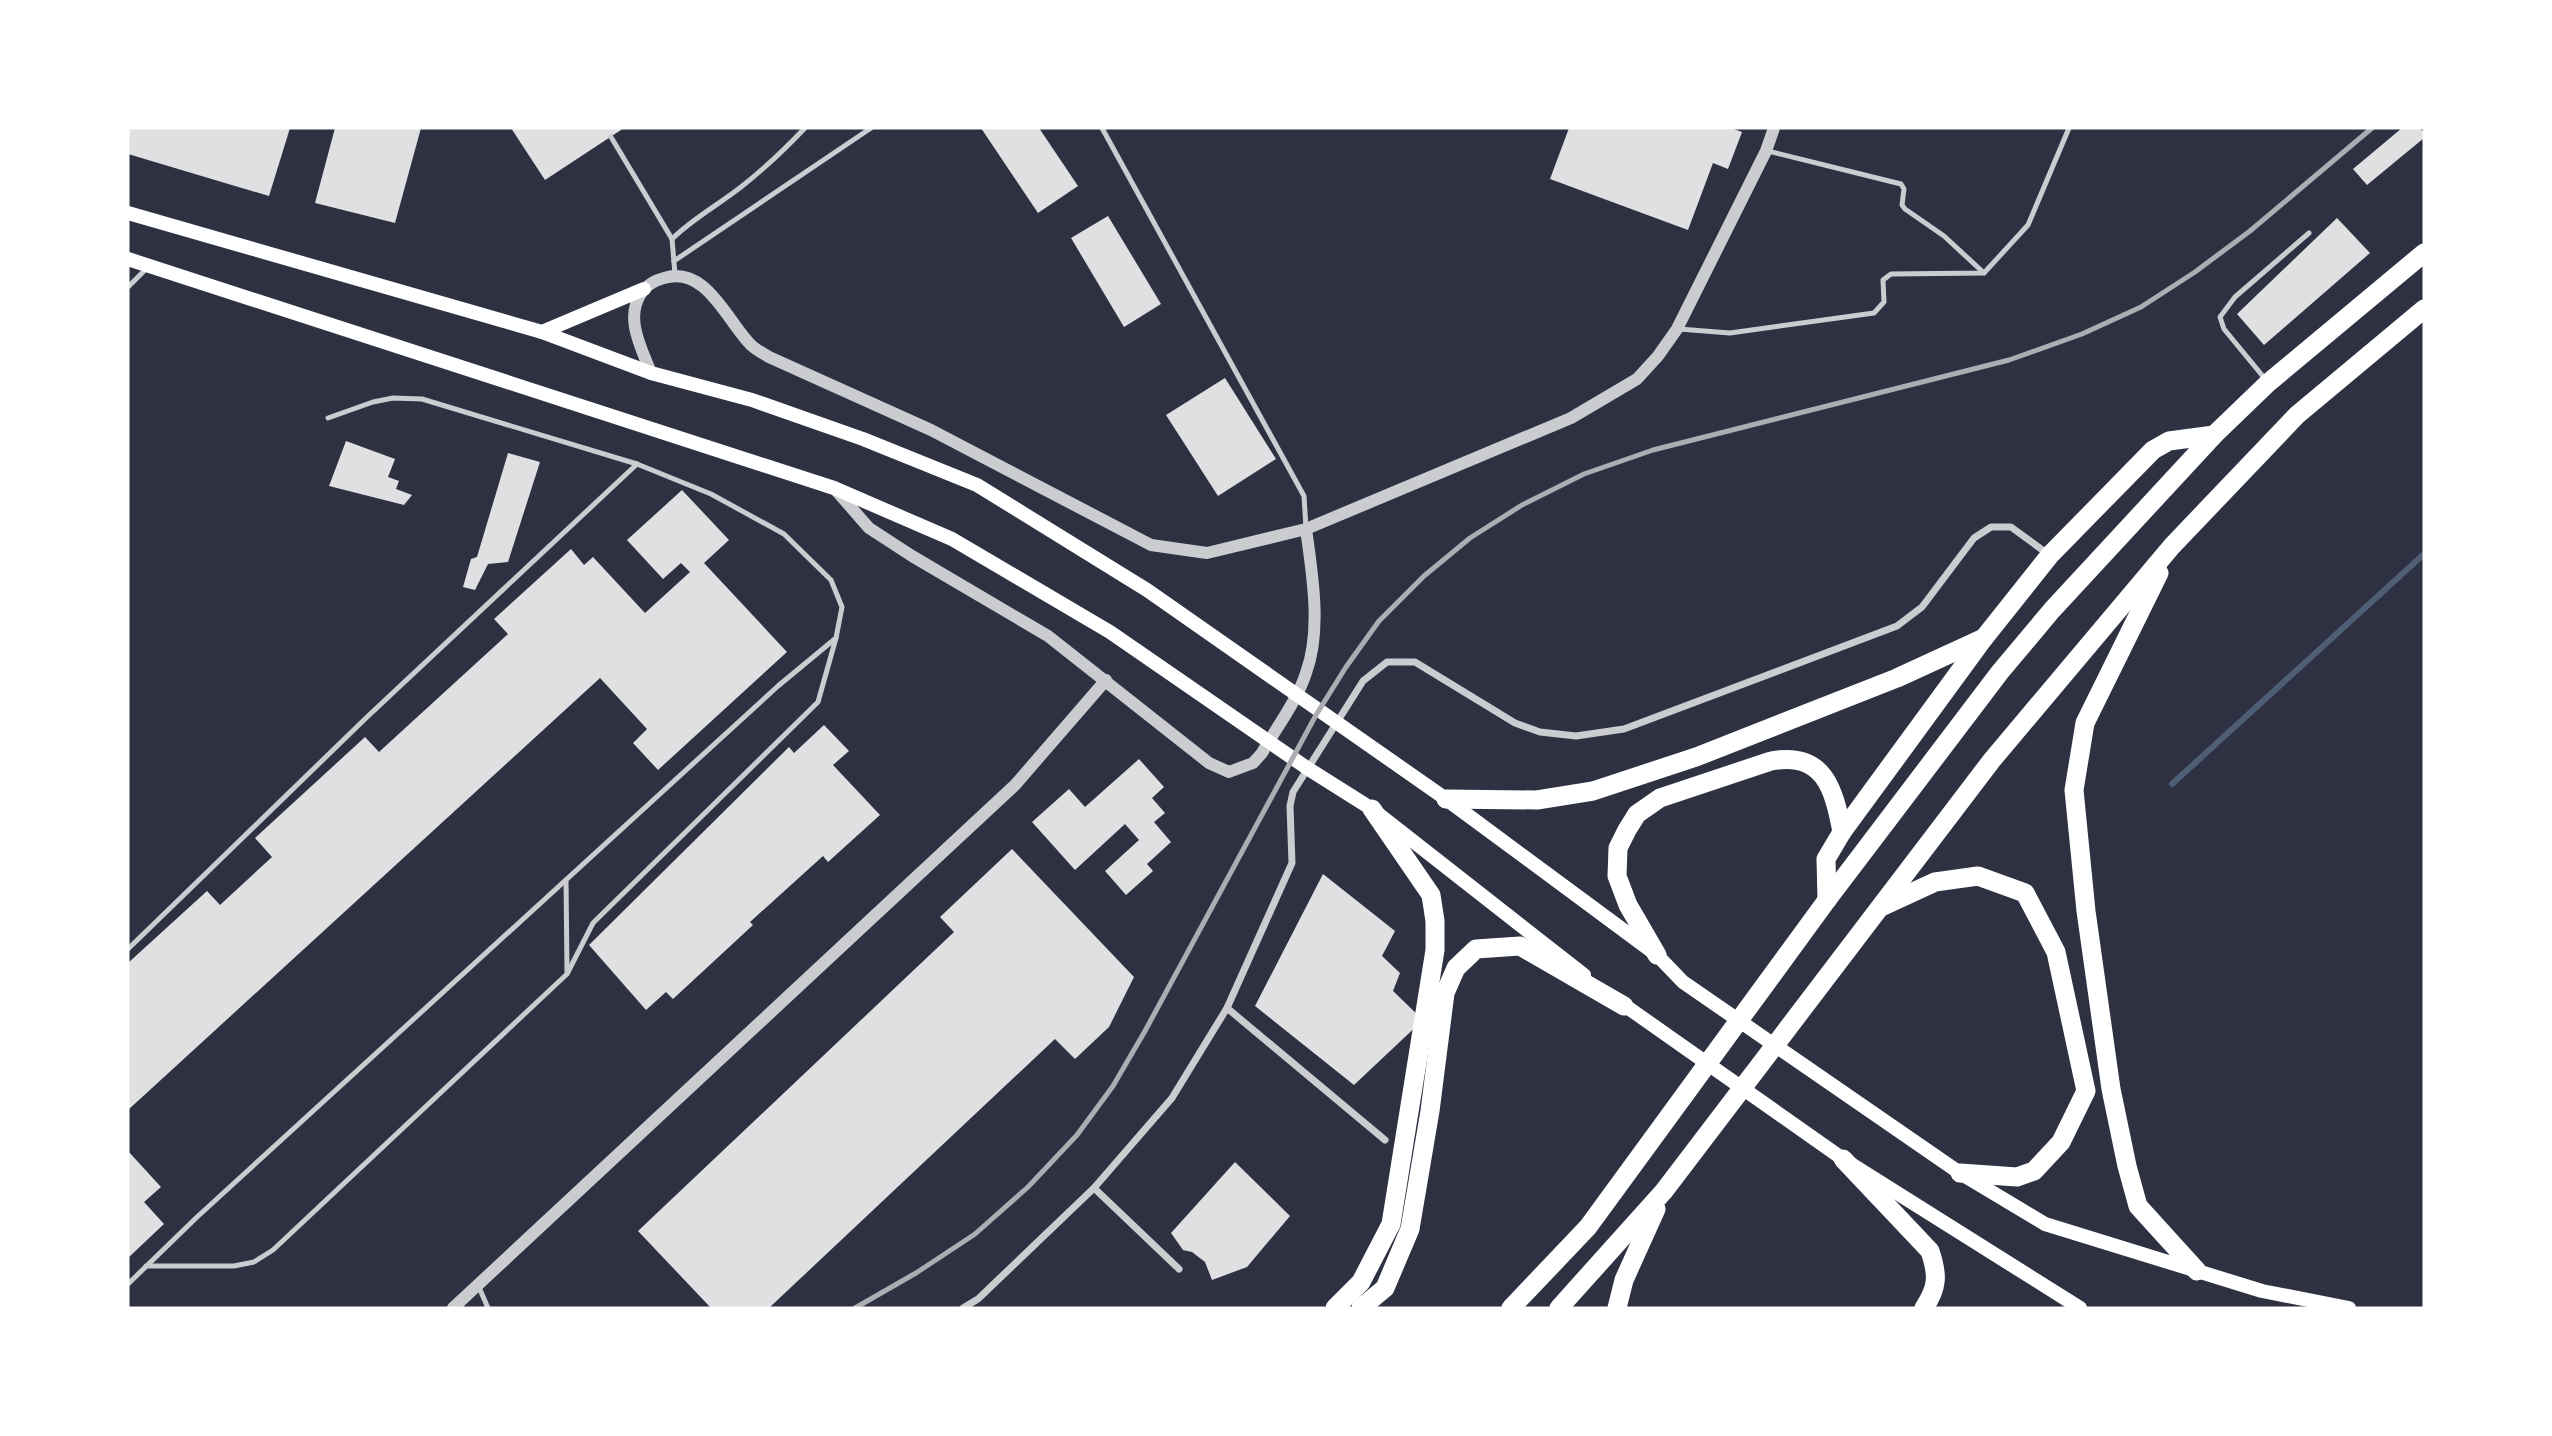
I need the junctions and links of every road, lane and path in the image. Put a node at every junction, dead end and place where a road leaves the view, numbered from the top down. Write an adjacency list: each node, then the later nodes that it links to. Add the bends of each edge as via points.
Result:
1 (804, 128): 10 (lane, via 780,155)
2 (871, 128): 14 (lane)
3 (1102, 128): 27 (lane, via 1304,496)
4 (1774, 128): 7 (street)
5 (2070, 128): 15 (lane, via 2028,225)
6 (611, 136): 10 (lane)
7 (1766, 151): 15 (lane, via 1901,184 1905,209 1944,236); 19 (street)
8 (128, 213): 20 (main road)
9 (2309, 233): 22 (lane, via 2235,297 2220,317 2224,329)
10 (672, 239): 14 (lane)
11 (2424, 253): 22 (highway)
12 (128, 259): 13 (main road)
13 (149, 265): 16 (lane); 26 (main road)
14 (674, 268): 17 (street); 27 (street, via 698,282 753,346 769,357 931,430 1150,545 1207,553)
15 (1984, 274): 19 (lane, via 1891,274 1883,280 1884,302 1874,313 1730,333)
16 (128, 287)
17 (644, 289): 20 (main road); 21 (street, via 634,304 634,320)
18 (2424, 309): 28 (highway, via 2297,415)
19 (1677, 329): 27 (street, via 1637,379 1571,418)
20 (542, 332): 21 (main road)
21 (652, 373): 33 (main road, via 752,400 977,485 1147,590)
22 (2268, 383): 24 (highway)
23 (328, 418): 25 (lane, via 383,400 422,399)
24 (2214, 435): 29 (highway, via 2169,441 2153,450); 37 (highway, via 2026,641)
25 (637, 464): 30 (lane, via 711,494 785,534 831,580 842,607); 39 (lane)
26 (834, 488): 32 (street, via 869,528 1048,636); 34 (main road, via 953,539 1110,632)
27 (1306, 529): 32 (street, via 1315,605 1311,653 1299,688 1253,763 1229,772 1209,763)
28 (2172, 547): 38 (highway, via 1992,760); 51 (highway, via 2085,723 2074,790 2111,1089 2127,1166 2138,1206)
29 (2050, 555): 31 (highway); 43 (street, via 2011,527 1991,527 1973,538 1922,607 1898,625 1623,729 1576,736 1540,732 1515,723 1415,662 1387,663 1363,681 1293,792 1292,863)
30 (836, 638): 36 (lane, via 778,685); 41 (lane, via 818,702 593,923)
31 (1984, 638): 33 (highway, via 1897,678 1696,757 1592,791 1537,800); 35 (highway)
32 (1106, 680): 53 (street, via 1015,785)
33 (1446, 799): 40 (main road)
34 (1372, 810): 42 (main road); 57 (highway, via 1431,895 1435,950 1391,1224 1361,1282)
35 (1842, 832): 37 (highway, via 1826,859); 40 (highway, via 1835,797 1826,780 1813,765 1786,758 1660,798 1637,814 1627,830 1618,849 1617,876)
36 (566, 880): 41 (lane); 49 (lane)
37 (1827, 900): 59 (highway, via 1588,1227)
38 (1879, 908): 46 (highway, via 1935,882 1978,876 2025,893 2056,952 2085,1091 2061,1142 2034,1171 2017,1177); 48 (highway)
39 (128, 948)
40 (1657, 955): 46 (main road, via 1683,982)
41 (567, 974): 49 (lane, via 273,1250 254,1262 234,1266)
42 (1624, 1006): 45 (main road); 58 (highway, via 1520,946 1476,948 1456,968 1445,993 1410,1229 1385,1288)
43 (1227, 1008): 44 (street); 47 (street, via 1172,1098)
44 (1385, 1140)
45 (1843, 1159): 62 (highway, via 1930,1251 1935,1292); 63 (main road)
46 (1960, 1173): 51 (main road, via 2045,1224)
47 (1094, 1188): 50 (street); 56 (street)
48 (1664, 1191): 60 (highway); 61 (highway, via 1624,1280)
49 (145, 1266): 52 (lane)
50 (1179, 1269)
51 (2197, 1271): 64 (main road, via 2262,1291)
52 (128, 1284)
53 (478, 1285): 54 (street); 55 (lane)
54 (453, 1308)
55 (488, 1308)
56 (963, 1308)
57 (1335, 1308)
58 (1361, 1308)
59 (1511, 1308)
60 (1559, 1308)
61 (1617, 1308)
62 (1924, 1308)
63 (2080, 1308)
64 (2349, 1308)

